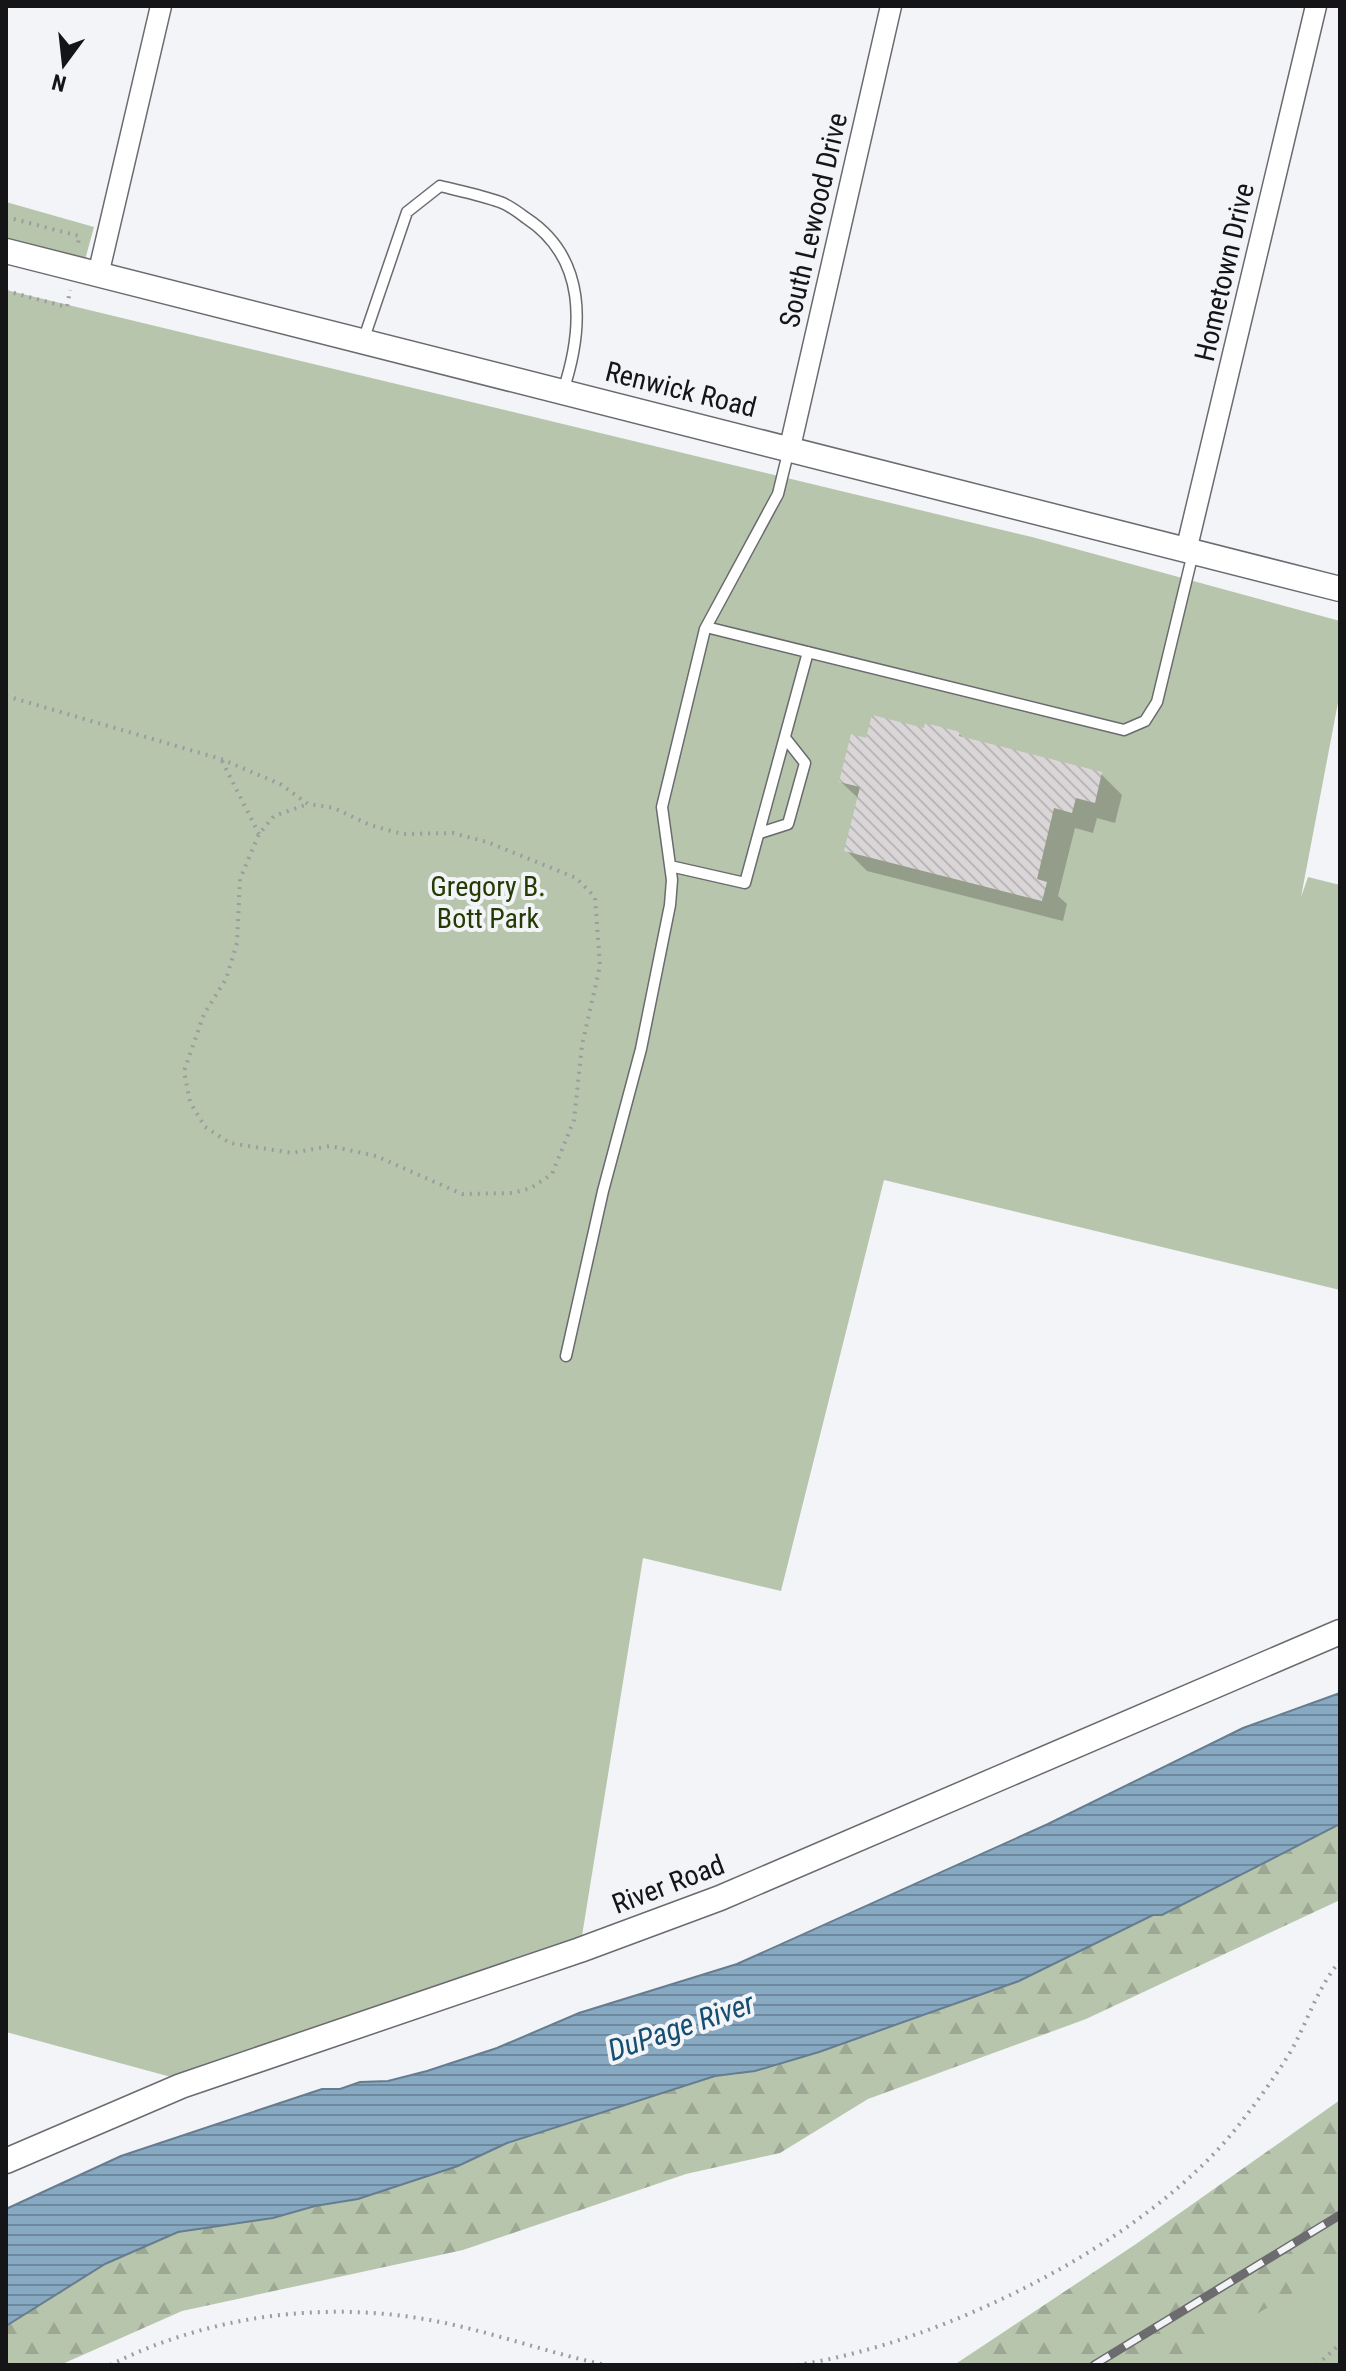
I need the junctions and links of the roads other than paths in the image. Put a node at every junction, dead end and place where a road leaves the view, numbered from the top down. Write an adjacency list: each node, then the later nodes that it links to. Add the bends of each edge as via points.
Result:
1 (161, 6): 5 (street)
2 (891, 6): 8 (street, South Lewood Drive)
3 (1316, 6): 9 (street, Hometown Drive)
4 (6, 251): 5 (street, Renwick Road)
5 (86, 272): 6 (street, Renwick Road)
6 (363, 341): 7 (street, Renwick Road); 7 (lane, via 407,212 440,186 503,202 550,234 571,273 578,319 574,359)
7 (563, 391): 8 (street, Renwick Road)
8 (790, 447): 9 (street, Renwick Road); 11 (lane, via 778,494)
9 (1190, 552): 10 (street, Renwick Road); 12 (lane, via 1157,702 1145,721 1124,730)
10 (1340, 589)
11 (706, 627): 12 (lane); 15 (lane, via 662,807)
12 (808, 652): 13 (lane)
13 (786, 739): 14 (lane); 14 (lane, via 805,763 797,794 788,824)
14 (760, 833): 15 (lane, via 745,883)
15 (670, 866): 16 (lane, via 670,905 641,1049)
16 (566, 1356)
17 (1340, 1632): 18 (street, River Road, via 720,1898 181,2086)
18 (6, 2161)

